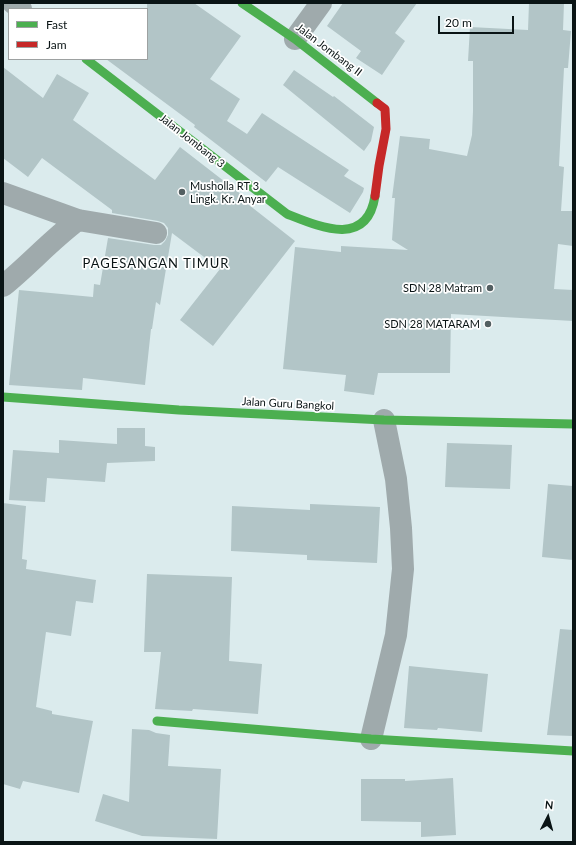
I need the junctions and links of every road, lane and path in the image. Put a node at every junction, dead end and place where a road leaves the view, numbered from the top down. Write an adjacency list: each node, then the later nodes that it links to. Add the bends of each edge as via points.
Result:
1 (242, 3): 3 (street, Jalan Jombang II)
2 (321, 3): 3 (street)
3 (295, 39): 5 (street, Jalan Jombang II, via 381,104 388,115)
4 (87, 60): 5 (street, Jalan Jombang 3, via 287,214 315,225 354,229 362,226 370,218)
5 (386, 126)
6 (3, 193): 7 (street)
7 (78, 220): 8 (street); 9 (street)
8 (156, 233)
9 (3, 286)
10 (3, 397): 11 (street, Jalan Guru Bangkol, via 179,410)
11 (384, 420): 12 (street, Jalan Guru Bangkol); 14 (street, via 396,479 403,569 396,635)
12 (573, 424)
13 (157, 722): 14 (street)
14 (371, 739): 15 (street)
15 (573, 751)

